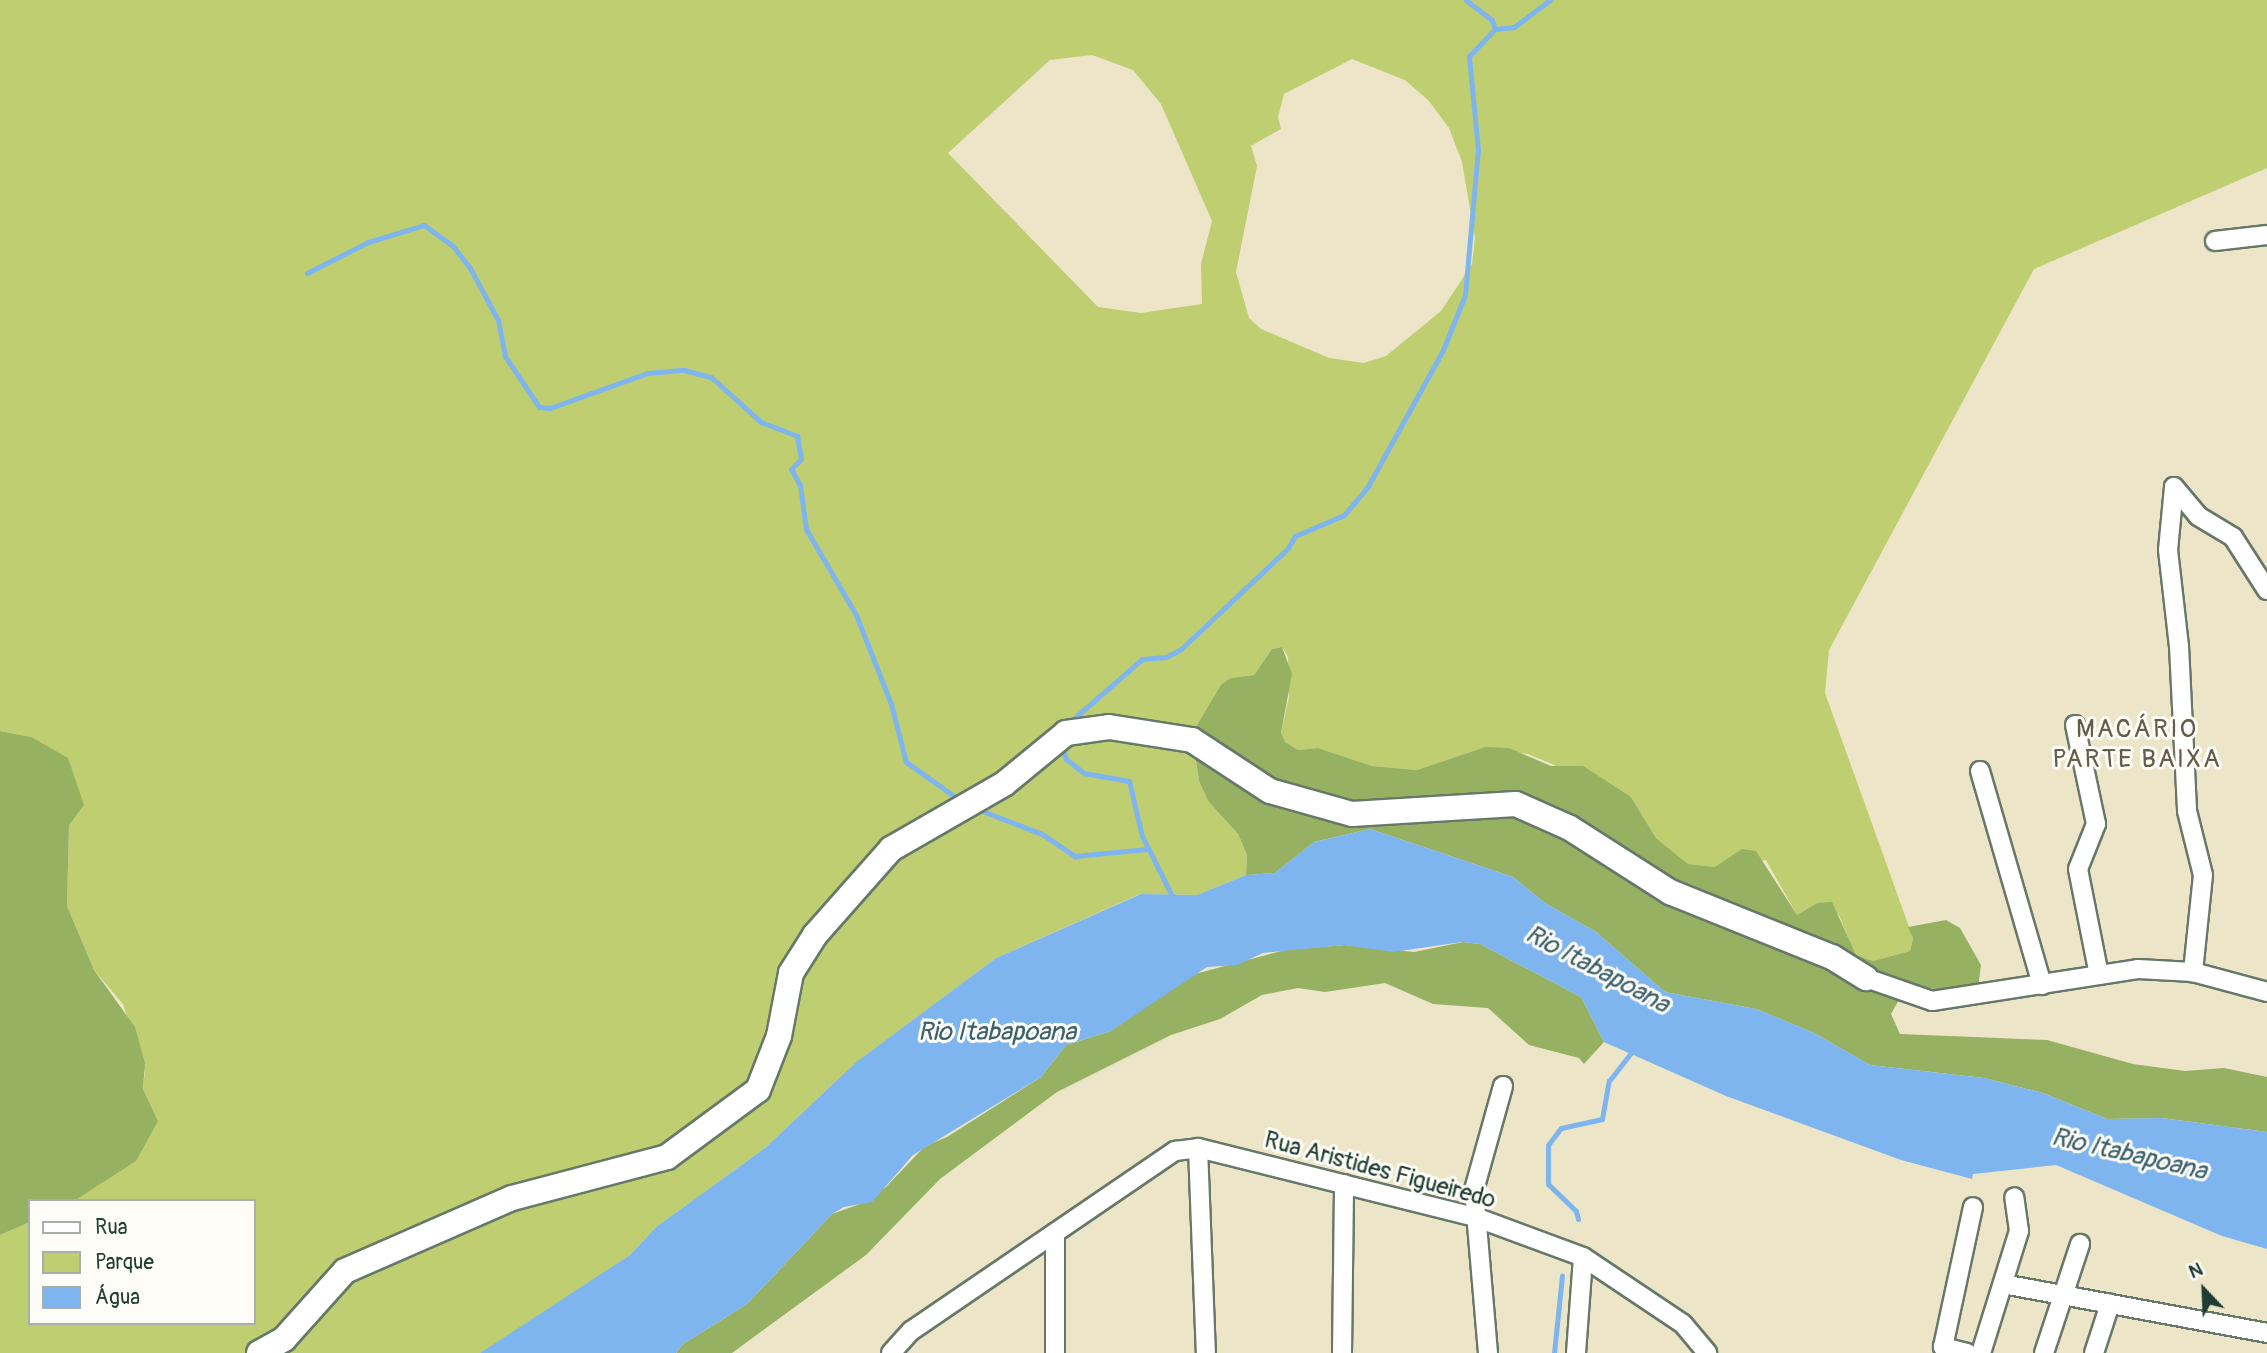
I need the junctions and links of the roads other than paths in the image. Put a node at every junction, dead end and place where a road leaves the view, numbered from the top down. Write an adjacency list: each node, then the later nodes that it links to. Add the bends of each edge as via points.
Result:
1 (2267, 235): 2 (street)
2 (2215, 241)
3 (2267, 590): 6 (street, via 2233,537 2199,516 2174,487 2168,550 2187,811 2203,875)
4 (2075, 725): 7 (street, via 2096,824 2078,869)
5 (1980, 771): 9 (street)
6 (2193, 972): 7 (street, via 2138,969); 10 (street)
7 (2099, 975): 9 (street)
8 (1866, 978): 9 (street, via 1931,1001); 24 (street, via 1832,957 1670,892 1570,828 1516,804 1352,814 1270,791 1192,740 1110,727 1066,733 1004,784 891,849 815,935 791,973 779,1036 758,1090 667,1157 512,1198 345,1271 284,1339)
9 (2042, 985)
10 (2267, 992)
11 (1503, 1086): 16 (street, via 1474,1190)
12 (1198, 1148): 13 (street, Rua Aristides Figueiredo); 17 (street, Rua Aristides Figueiredo, via 1175,1150); 27 (street)
13 (1343, 1184): 16 (street, Rua Aristides Figueiredo); 28 (street)
14 (2014, 1197): 20 (street, via 2019,1231)
15 (1973, 1207): 32 (street, via 1943,1347)
16 (1475, 1217): 19 (street, Rua Aristides Figueiredo); 29 (street)
17 (1055, 1233): 25 (street, Rua Aristides Figueiredo, via 911,1331); 26 (street)
18 (2080, 1244): 21 (street)
19 (1583, 1258): 30 (street); 31 (street, Rua Aristides Figueiredo, via 1684,1324)
20 (2003, 1284): 21 (street); 33 (street)
21 (2063, 1295): 22 (street); 34 (street)
22 (2110, 1304): 23 (street); 35 (street)
23 (2267, 1333)
24 (259, 1353)
25 (891, 1353)
26 (1055, 1353)
27 (1206, 1353)
28 (1342, 1353)
29 (1488, 1353)
30 (1576, 1353)
31 (1707, 1353)
32 (1967, 1353)
33 (1981, 1353)
34 (2044, 1353)
35 (2094, 1353)

